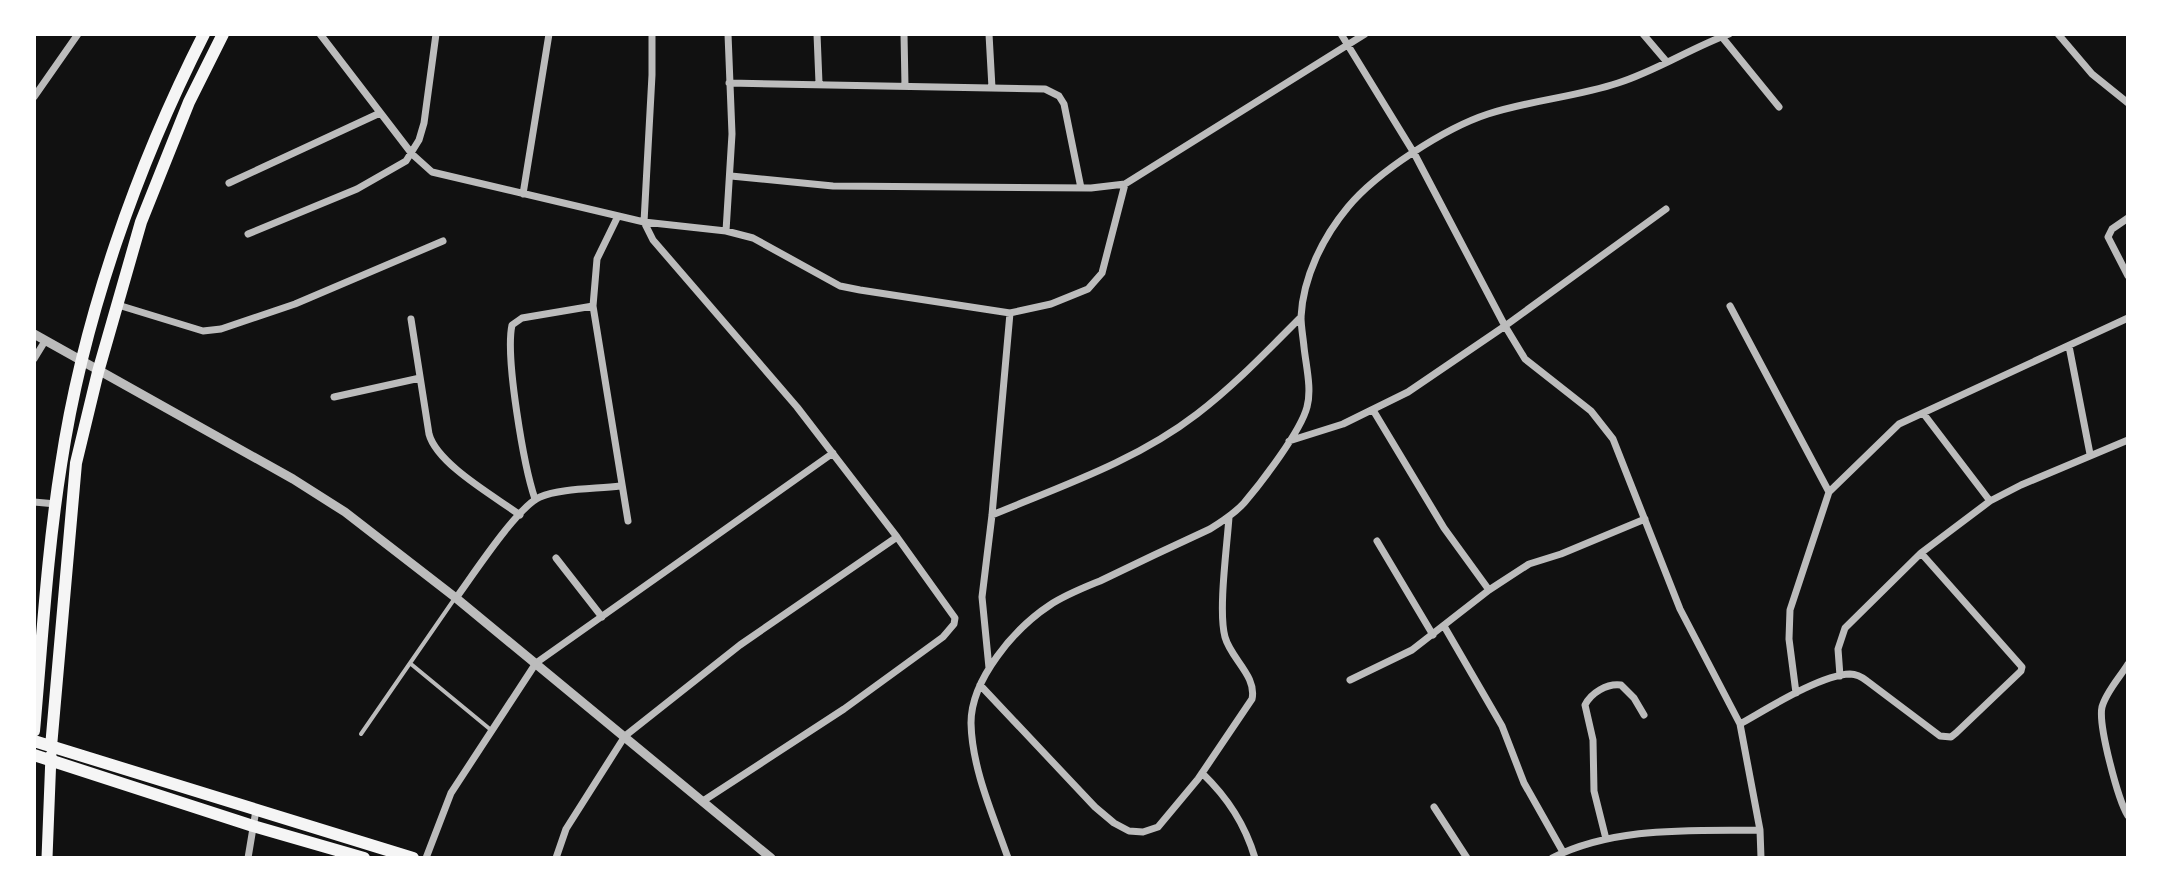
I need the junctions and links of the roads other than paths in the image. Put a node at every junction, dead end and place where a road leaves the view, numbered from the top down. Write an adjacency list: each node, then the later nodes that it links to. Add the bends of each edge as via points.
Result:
1 (78, 34): 23 (street)
2 (204, 34): 54 (highway, via 171,98 124,217)
3 (223, 34): 42 (highway, via 141,222)
4 (320, 34): 26 (street)
5 (436, 34): 28 (street, via 424,123)
6 (549, 34): 33 (street)
7 (652, 34): 37 (street)
8 (728, 34): 19 (street)
9 (817, 34): 20 (street)
10 (904, 34): 21 (street)
11 (989, 34): 22 (street)
12 (1341, 34): 17 (street)
13 (1365, 34): 17 (street)
14 (1643, 34): 18 (street)
15 (2058, 34): 24 (street, via 2092,74)
16 (1725, 35): 18 (street); 25 (street)
17 (1346, 45): 27 (street); 31 (street)
18 (1666, 61): 27 (street, via 1621,82 1487,114)
19 (729, 83): 20 (street); 29 (street)
20 (819, 83): 21 (street)
21 (905, 86): 22 (street)
22 (992, 88): 32 (street, via 1045,89 1059,96)
23 (34, 97)
24 (2128, 102)
25 (1779, 107)
26 (380, 113): 28 (street); 30 (street)
27 (1414, 153): 46 (street, via 1372,183 1329,232 1309,277); 49 (street)
28 (412, 154): 33 (street, via 442,176); 39 (street, via 399,168 357,189)
29 (731, 176): 32 (street, via 833,186); 38 (street)
30 (229, 183)
31 (1125, 184): 32 (street); 45 (street, via 1096,282 1051,304)
32 (1081, 188)
33 (523, 194): 35 (street)
34 (1666, 209): 49 (street)
35 (618, 216): 37 (street); 43 (street, via 597,259)
36 (2128, 218): 41 (street, via 2108,237)
37 (644, 222): 38 (street); 62 (street, via 653,240)
38 (726, 231): 45 (street, via 761,242 849,288)
39 (248, 234)
40 (443, 241): 42 (street, via 295,304 221,329 203,331)
41 (2128, 276)
42 (118, 305): 55 (highway)
43 (593, 306): 64 (street); 66 (street, via 522,318 512,325 511,363)
44 (1730, 306): 65 (street)
45 (1010, 313): 71 (street)
46 (1301, 317): 61 (street, via 1307,407); 71 (street, via 1197,414 1149,445)
47 (2128, 318): 52 (street)
48 (411, 319): 56 (street)
49 (1505, 326): 58 (street); 73 (street, via 1525,359 1608,431)
50 (34, 334): 51 (street)
51 (45, 341): 53 (street); 54 (street)
52 (2069, 346): 59 (street); 63 (street)
53 (34, 359)
54 (81, 363): 55 (street); 69 (highway)
55 (98, 372): 80 (street, via 293,479); 99 (highway, via 76,463)
56 (420, 378): 57 (street); 70 (street, via 437,452)
57 (334, 397)
58 (1373, 410): 61 (street); 79 (street, via 1444,528)
59 (1923, 413): 65 (street, via 1892,428); 67 (street)
60 (2128, 440): 63 (street)
61 (1289, 441): 72 (street)
62 (833, 453): 75 (street); 81 (street)
63 (2090, 454): 67 (street)
64 (620, 486): 66 (street); 74 (street)
65 (1829, 492): 91 (street, via 1790,610)
66 (535, 499): 70 (street)
67 (1990, 501): 77 (street)
68 (34, 502): 69 (street)
69 (56, 504): 95 (highway)
70 (520, 515): 80 (street)
71 (992, 515): 87 (street, via 982,597)
72 (1229, 517): 87 (street, via 1051,603); 101 (street, via 1223,627 1253,692)
73 (1645, 519): 79 (street, via 1529,564); 93 (street, via 1680,609)
74 (628, 521)
75 (897, 537): 97 (street, via 740,645); 102 (street, via 953,613 950,630 844,709)
76 (1377, 541): 83 (street)
77 (1921, 553): 88 (street, via 1845,628 1838,649); 88 (street, via 2020,661 2021,671 1956,733 1944,737 1861,676)
78 (556, 558): 81 (street)
79 (1489, 590): 82 (street)
80 (456, 598): 84 (street); 85 (lane)
81 (602, 617): 84 (street)
82 (1444, 626): 83 (street); 109 (street, via 1506,733 1524,783)
83 (1433, 635): 89 (street)
84 (536, 663): 94 (street); 97 (street)
85 (411, 664): 94 (lane); 96 (lane)
86 (2128, 664): 105 (street, via 2101,712 2115,784)
87 (989, 668): 90 (street)
88 (1840, 676): 91 (street)
89 (1350, 680)
90 (980, 685): 101 (street, via 1095,807 1129,831 1158,827); 117 (street, via 972,738)
91 (1796, 693): 93 (street)
92 (1644, 715): 108 (street, via 1621,685 1593,694 1585,705 1593,740 1594,791)
93 (1740, 724): 107 (street)
94 (491, 730): 114 (street, via 451,793)
95 (34, 731)
96 (361, 734)
97 (625, 736): 102 (street); 115 (street, via 566,829)
98 (34, 741): 99 (highway)
99 (51, 753): 100 (highway); 104 (highway); 106 (highway); 110 (main road)
100 (34, 755)
101 (1202, 773): 118 (street, via 1235,810)
102 (703, 801): 116 (street)
103 (1434, 807): 119 (street)
104 (256, 810): 106 (street); 113 (highway)
105 (2128, 816)
106 (253, 826): 111 (street); 112 (highway)
107 (1760, 830): 108 (street); 121 (street)
108 (1606, 839): 109 (street)
109 (1563, 852): 120 (street)
110 (47, 858)
111 (248, 858)
112 (364, 858)
113 (413, 858)
114 (426, 858)
115 (556, 858)
116 (771, 858)
117 (1008, 858)
118 (1255, 858)
119 (1467, 858)
120 (1552, 858)
121 (1761, 858)

